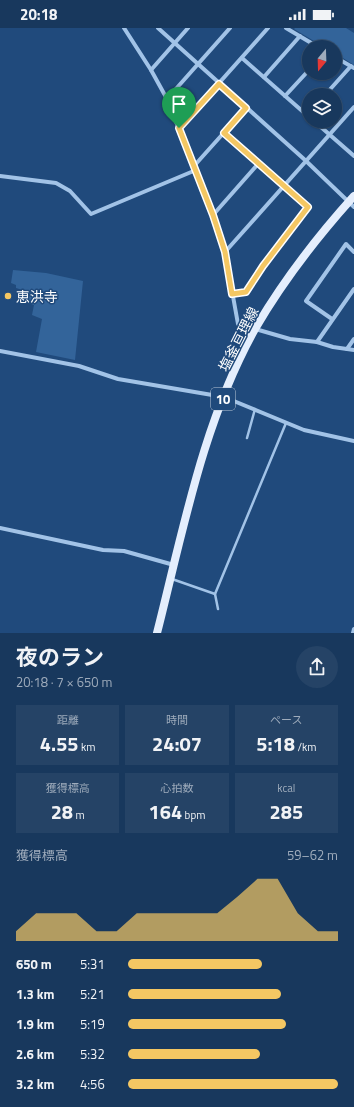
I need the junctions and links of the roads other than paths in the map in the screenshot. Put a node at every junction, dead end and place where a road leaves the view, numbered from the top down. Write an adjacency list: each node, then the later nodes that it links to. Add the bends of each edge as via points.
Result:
1 (124, 28): 14 (street)
2 (158, 28): 9 (street)
3 (188, 28): 9 (street)
4 (230, 28): 12 (street)
5 (268, 28): 10 (street)
6 (286, 28): 7 (street)
7 (300, 36): 8 (street); 15 (street)
8 (307, 40)
9 (176, 43): 12 (street); 14 (street)
10 (242, 58): 15 (street); 17 (street)
11 (342, 61): 13 (street)
12 (199, 64): 17 (street); 20 (street)
13 (353, 67): 18 (street)
14 (151, 70): 20 (street)
15 (264, 77): 19 (street)
16 (302, 78): 19 (street)
17 (219, 84): 22 (street); 24 (street)
18 (333, 88)
19 (286, 96): 23 (street)
20 (167, 99): 24 (street)
21 (354, 107): 27 (street)
22 (246, 108): 26 (street); 29 (street)
23 (302, 110)
24 (179, 128): 31 (street)
25 (322, 128): 27 (street)
26 (224, 133): 30 (street); 31 (street)
27 (329, 135): 28 (street); 29 (street)
28 (354, 156)
29 (305, 160): 34 (street); 35 (street)
30 (258, 164): 34 (street); 36 (street)
31 (194, 166): 32 (street)
32 (196, 170): 33 (street, via 92,214 70,191 56,183); 36 (street)
33 (0, 176)
34 (283, 186): 37 (street); 40 (street, via 308,207 246,292)
35 (352, 202): 42 (main road, 塩釜亘理線 / 10, via 306,252)
36 (213, 215): 37 (street)
37 (225, 252): 40 (street)
38 (354, 252): 41 (street, via 346,244 306,301)
39 (354, 289): 41 (street)
40 (232, 294): 42 (street, via 238,324)
41 (332, 319): 44 (street)
42 (255, 330): 44 (street, via 290,339); 48 (main road, 塩釜亘理線 / 10)
43 (354, 339): 45 (street)
44 (317, 342): 45 (street)
45 (347, 350): 46 (street)
46 (354, 350)
47 (0, 351): 48 (street, via 79,366 118,379)
48 (224, 397): 49 (street); 54 (main road, 塩釜亘理線 / 10, via 196,482)
49 (255, 408): 50 (street); 51 (lane)
50 (286, 423): 52 (street, via 304,430); 56 (lane)
51 (247, 438)
52 (354, 441)
53 (0, 528): 54 (street, via 103,550 124,551)
54 (174, 565): 55 (main road, 塩釜亘理線 / 10)
55 (170, 579): 56 (lane); 59 (main road, 塩釜亘理線 / 10)
56 (215, 594): 57 (lane)
57 (218, 608)
58 (354, 629): 60 (street)
59 (157, 633)
60 (353, 633)

